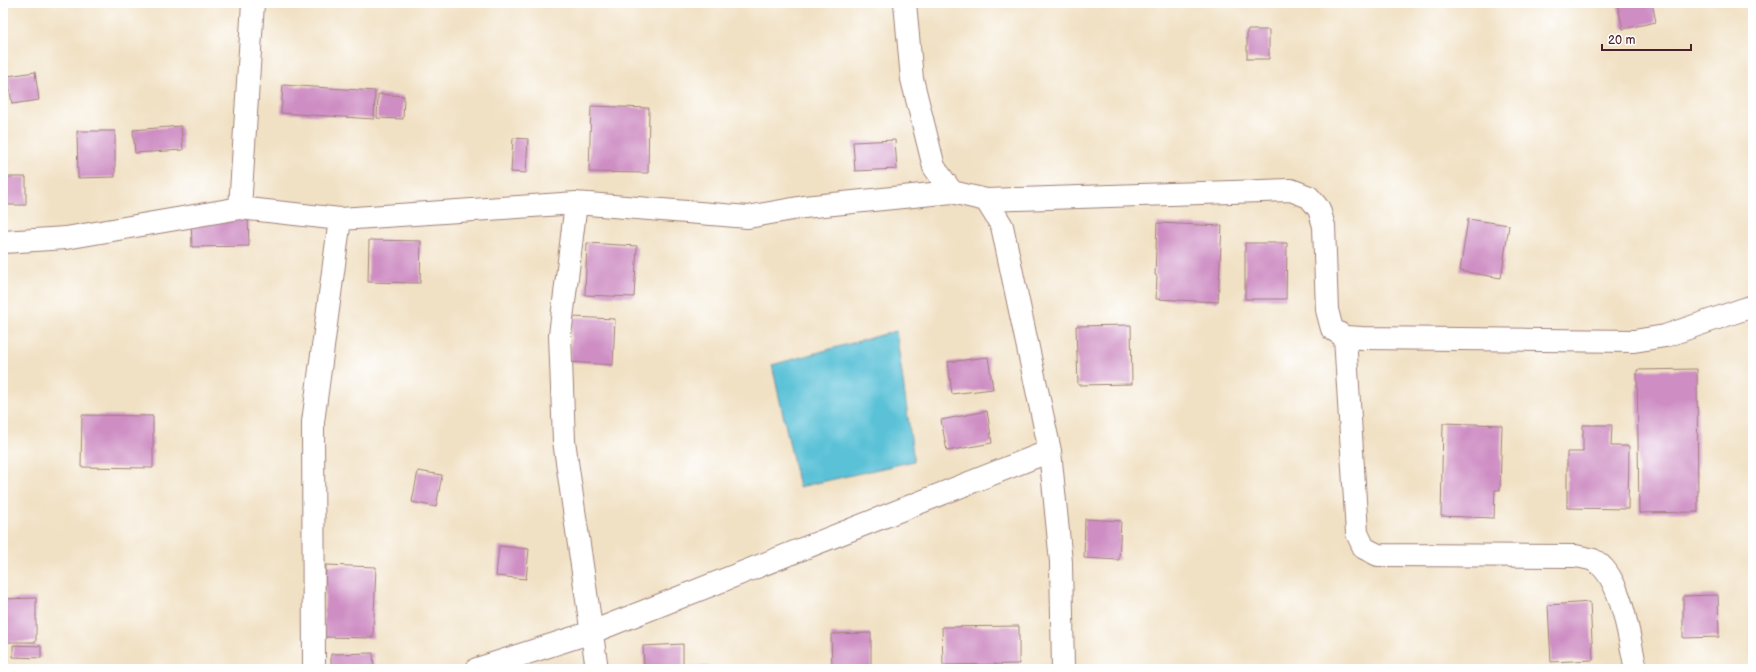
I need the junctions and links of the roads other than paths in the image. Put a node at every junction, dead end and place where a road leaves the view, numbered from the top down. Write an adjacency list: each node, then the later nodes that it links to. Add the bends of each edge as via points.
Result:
1 (253, 3): 6 (street)
2 (904, 3): 3 (street, via 912,79 934,167)
3 (952, 192): 4 (street); 5 (street, via 804,207 748,217)
4 (986, 200): 10 (street, via 1291,190 1309,197 1319,209 1324,226 1327,310 1332,329); 11 (street, via 1002,226)
5 (576, 203): 7 (street); 12 (street, via 560,335 564,441)
6 (240, 208): 7 (street); 8 (street, via 66,238)
7 (340, 218): 13 (street, via 313,422)
8 (3, 242)
9 (1753, 306): 10 (street, via 1664,336 1634,341)
10 (1345, 337): 17 (street, via 1357,533 1364,548 1378,555 1575,556 1593,560 1605,570 1618,592)
11 (1050, 451): 12 (street); 16 (street, via 1061,562)
12 (592, 632): 14 (street); 15 (street)
13 (314, 669)
14 (477, 669)
15 (597, 669)
16 (1063, 669)
17 (1636, 669)

